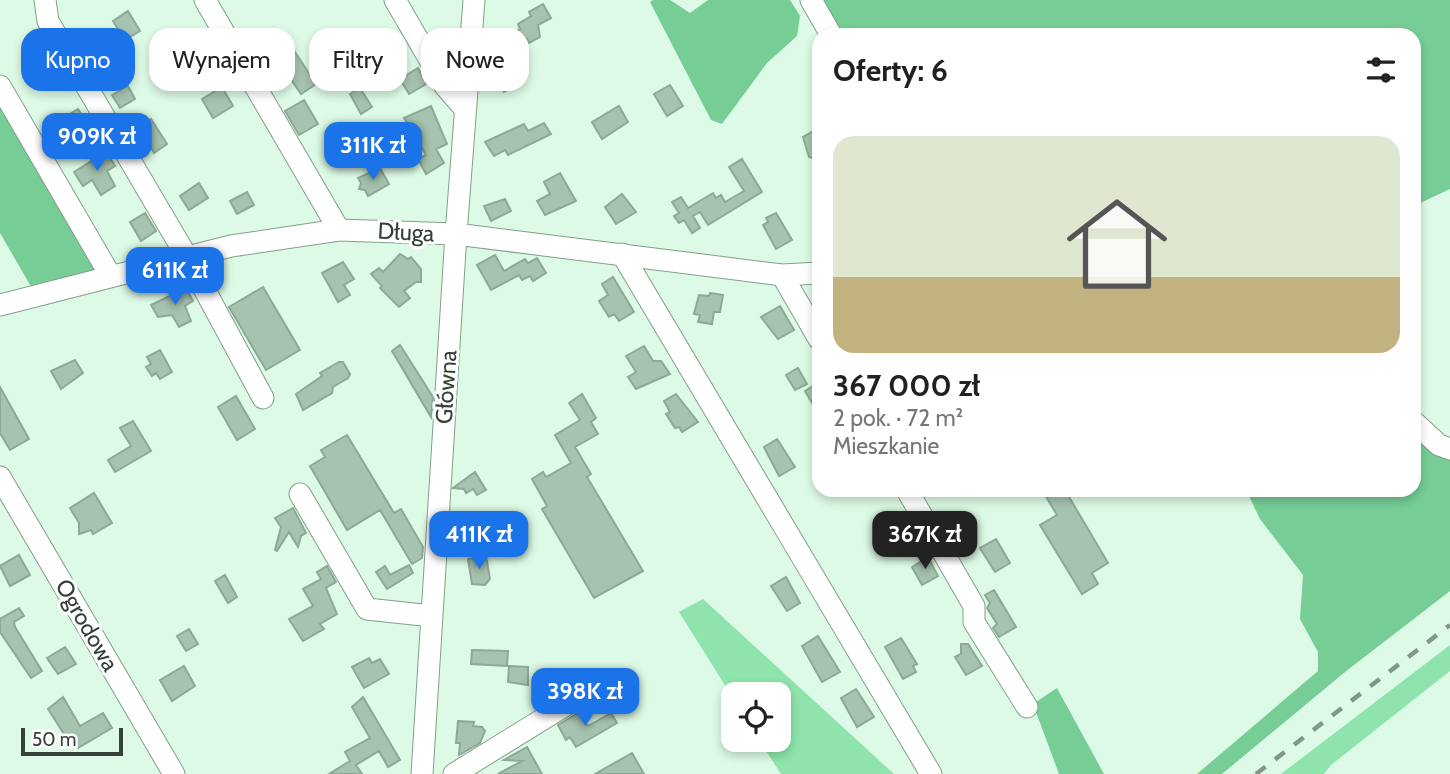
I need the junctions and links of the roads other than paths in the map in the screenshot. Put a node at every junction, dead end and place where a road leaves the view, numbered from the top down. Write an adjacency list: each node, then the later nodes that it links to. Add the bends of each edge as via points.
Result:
1 (45, 0): 12 (street, via 48,22)
2 (205, 0): 9 (street)
3 (395, 0): 8 (street, via 445,86)
4 (474, 0): 8 (street, Główna)
5 (811, 0): 6 (street)
6 (827, 28)
7 (0, 86): 14 (street)
8 (464, 108): 10 (street, Główna)
9 (339, 230): 10 (street, Długa); 12 (street, Długa)
10 (456, 234): 11 (street, Długa); 24 (street, Główna)
11 (622, 254): 15 (street, Długa); 30 (street)
12 (187, 257): 14 (street, Długa); 18 (street)
13 (812, 273): 15 (street, Długa)
14 (110, 275): 16 (street, Długa)
15 (782, 275): 17 (street)
16 (0, 306)
17 (812, 327)
18 (263, 398)
19 (1421, 428): 20 (street)
20 (1450, 449)
21 (0, 477): 27 (street, Ogrodowa)
22 (300, 494): 24 (street, via 367,609)
23 (911, 497): 26 (street, via 974,606 974,622)
24 (432, 616): 28 (street, Główna)
25 (582, 695): 29 (street)
26 (1027, 707)
27 (174, 774)
28 (422, 774)
29 (454, 774)
30 (931, 774)

